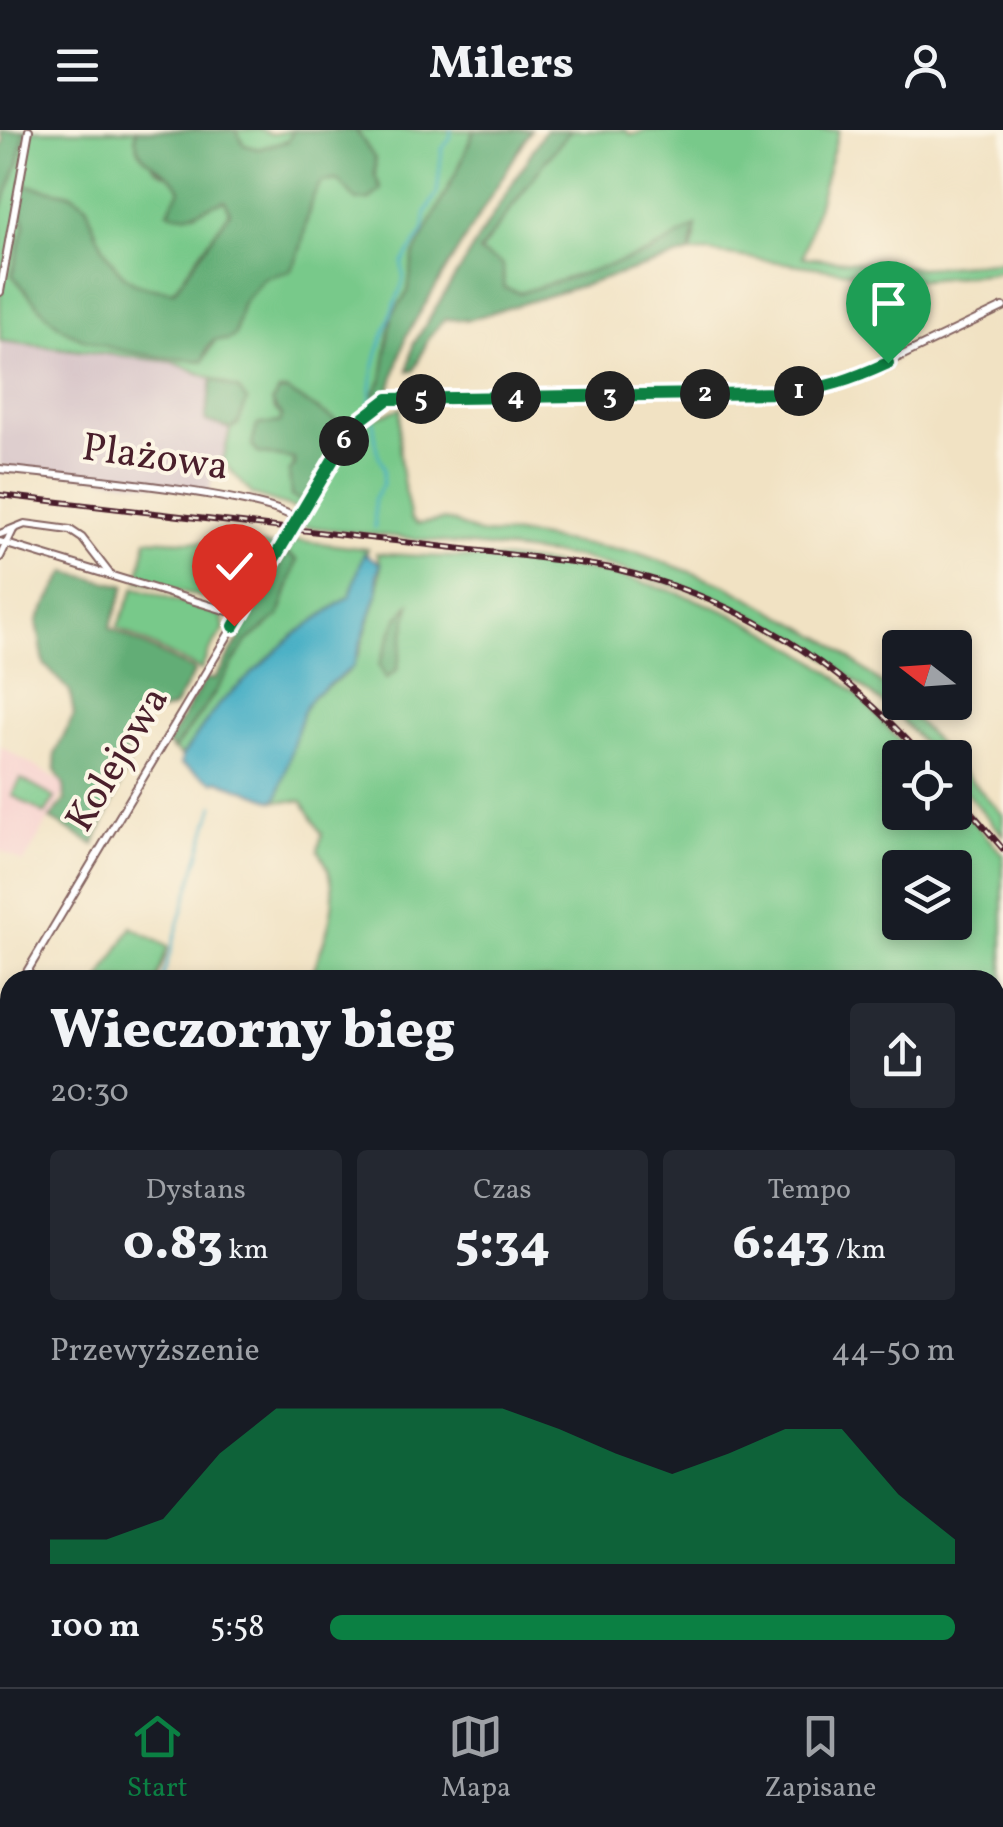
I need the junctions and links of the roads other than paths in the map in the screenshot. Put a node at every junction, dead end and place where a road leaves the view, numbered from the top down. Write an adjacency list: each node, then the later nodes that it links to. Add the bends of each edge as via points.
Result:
1 (30, 130): 2 (street)
2 (0, 292)
3 (1003, 306): 5 (street, Kolejowa, via 853,380 817,390 388,399 353,426)
4 (0, 468): 5 (street, Plażowa, via 230,499)
5 (298, 520): 15 (street, Kolejowa)
6 (14, 529): 7 (street); 8 (street); 9 (street); 11 (street, via 30,524 70,530)
7 (0, 534)
8 (3, 543): 9 (street); 10 (street)
9 (18, 548): 12 (street)
10 (0, 557)
11 (98, 561): 12 (street); 13 (street)
12 (91, 570): 13 (street)
13 (114, 577): 14 (street)
14 (217, 606): 15 (street); 16 (street)
15 (241, 615): 16 (street, Kolejowa)
16 (234, 626): 17 (street, Kolejowa)
17 (28, 970)

